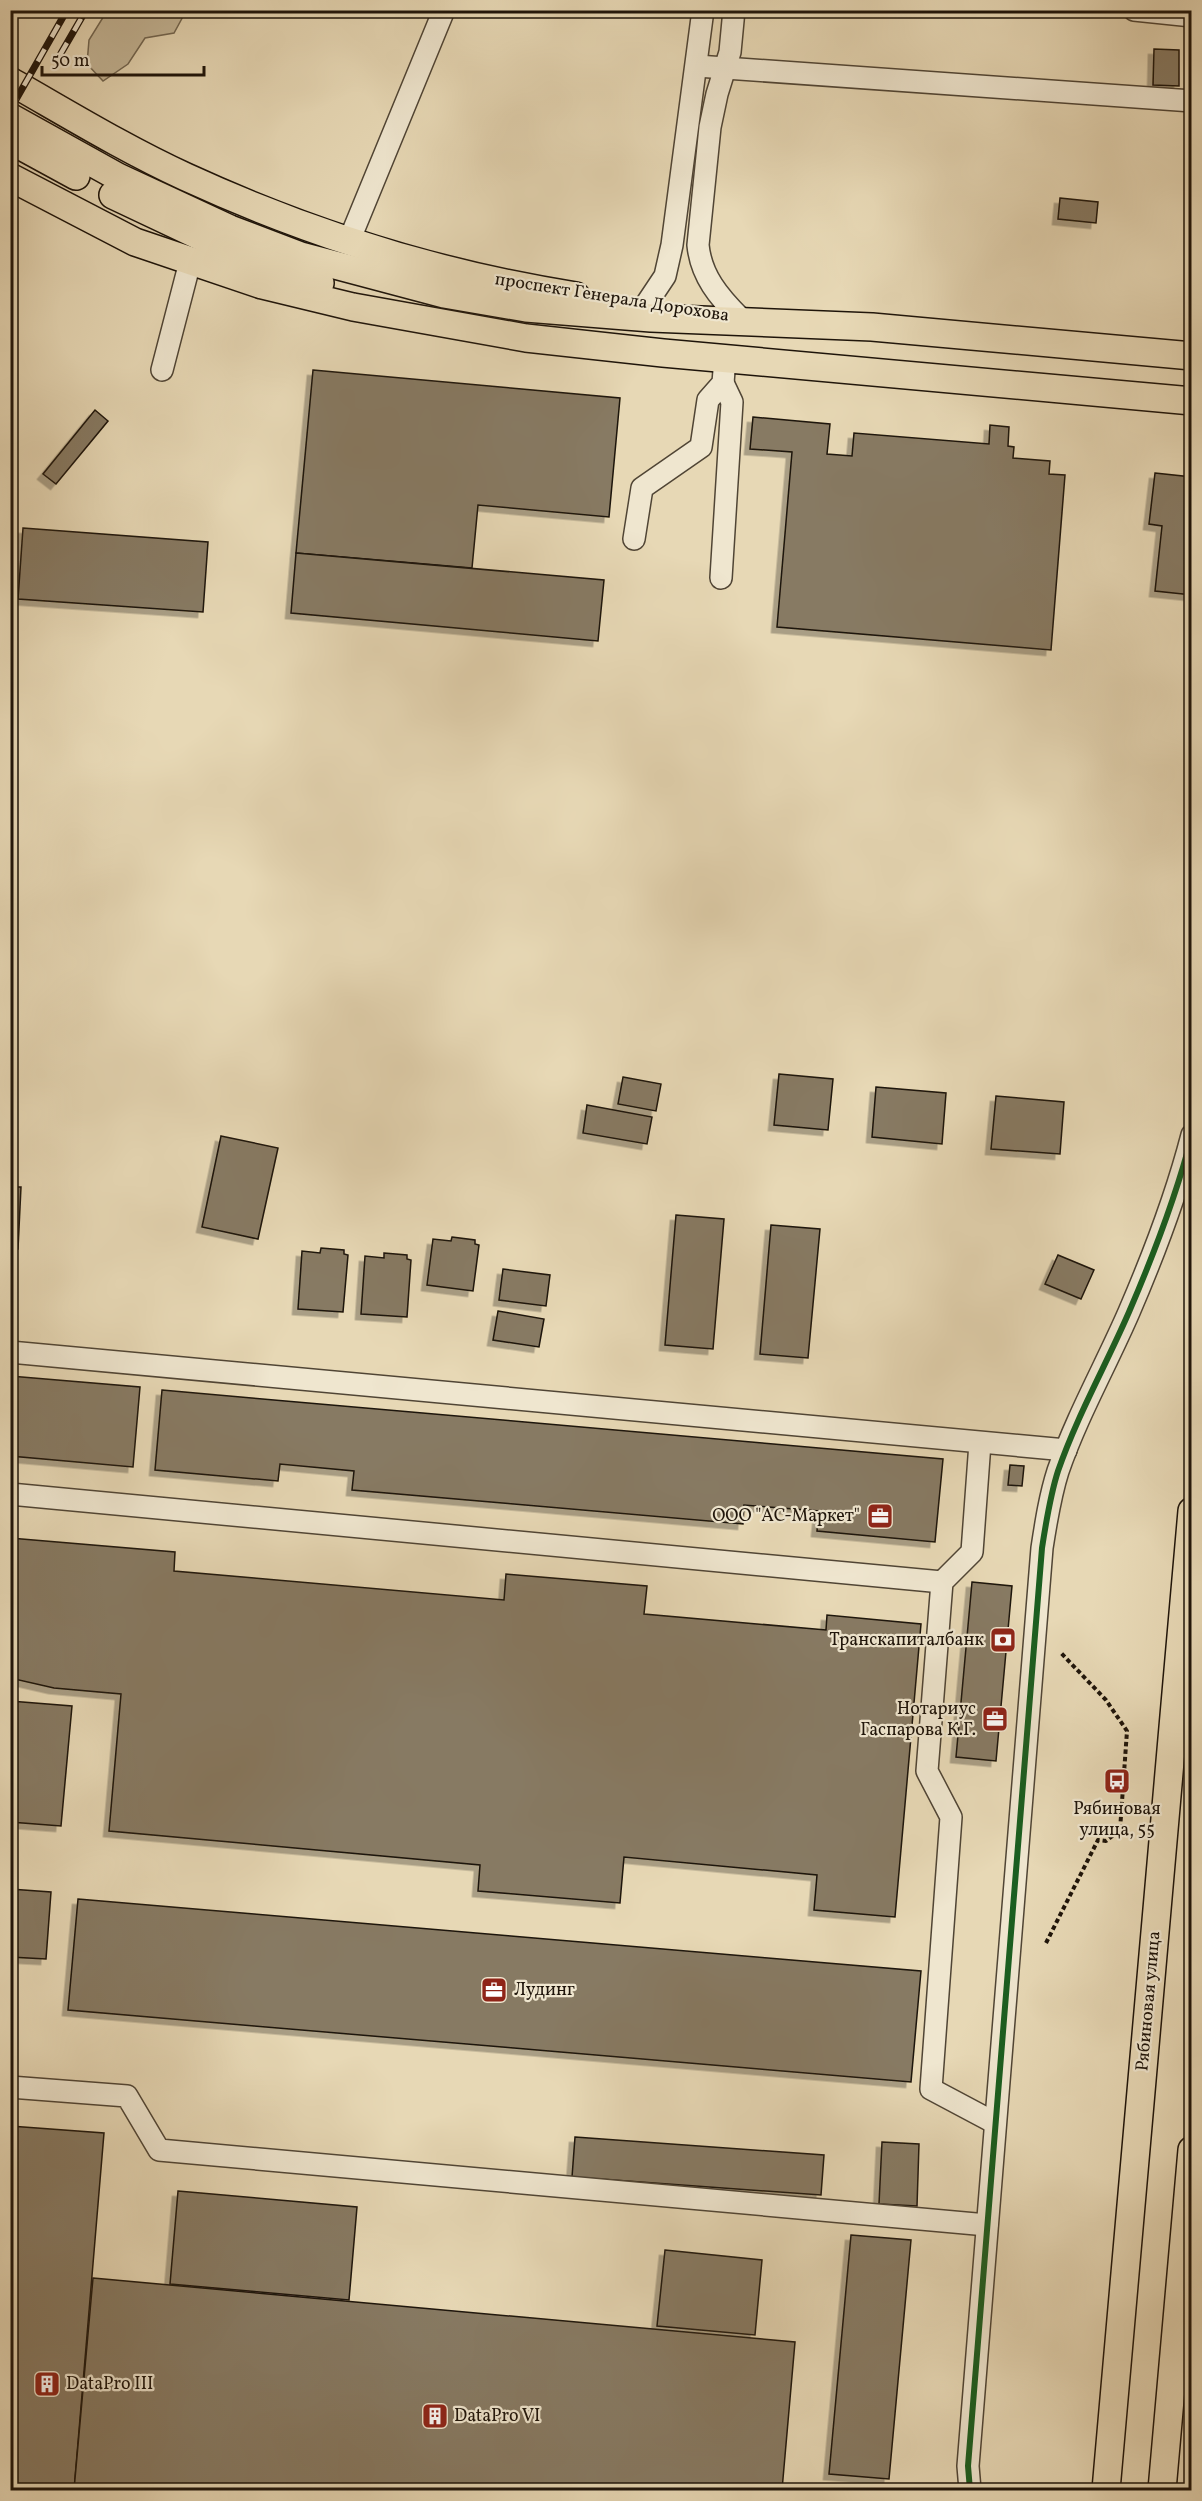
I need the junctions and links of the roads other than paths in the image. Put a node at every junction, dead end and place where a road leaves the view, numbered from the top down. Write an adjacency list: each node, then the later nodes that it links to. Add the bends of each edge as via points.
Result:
1 (444, 10): 13 (street)
2 (703, 10): 6 (street)
3 (734, 10): 7 (street)
4 (1134, 10): 5 (street)
5 (1191, 16)
6 (697, 66): 7 (street); 15 (street, via 672,245 664,276)
7 (725, 68): 9 (street); 16 (street, via 710,127 698,245 699,261 708,279)
8 (11, 81): 13 (main road, проспект Генерала Дорохова, via 186,177)
9 (1191, 101)
10 (10, 117): 18 (main road, проспект Генерала Дорохова, via 171,203 301,256 371,276 526,308)
11 (10, 140): 17 (main road, via 118,198 223,247)
12 (10, 177): 14 (main road, via 135,242)
13 (349, 241): 15 (main road, проспект Генерала Дорохова, via 481,278)
14 (190, 262): 17 (main road, via 262,285); 20 (street)
15 (645, 306): 16 (main road, проспект Генерала Дорохова)
16 (740, 318): 18 (main road, проспект Генерала Дорохова)
17 (438, 322): 21 (main road)
18 (788, 324): 19 (main road, проспект Генерала Дорохова, via 872,327)
19 (1191, 356)
20 (162, 370)
21 (724, 371): 22 (main road); 23 (street, via 708,400 701,447 642,488); 24 (street, via 732,402)
22 (1191, 401)
23 (634, 539)
24 (721, 578)
25 (1191, 1136): 28 (street, via 1160,1239)
26 (10, 1353): 27 (street)
27 (980, 1443): 28 (street); 31 (street, via 972,1552)
28 (1066, 1450): 33 (street, via 1049,1506 1042,1548)
29 (10, 1494): 31 (street)
30 (1191, 1511): 37 (main road, Рябиновая улица)
31 (942, 1582): 33 (street, via 927,1771 951,1817 931,2089)
32 (10, 2087): 35 (street, via 127,2096 159,2150)
33 (995, 2123): 35 (street)
34 (1191, 2150): 38 (main road)
35 (987, 2225): 36 (street, via 968,2466)
36 (970, 2490)
37 (1106, 2490)
38 (1162, 2490)

